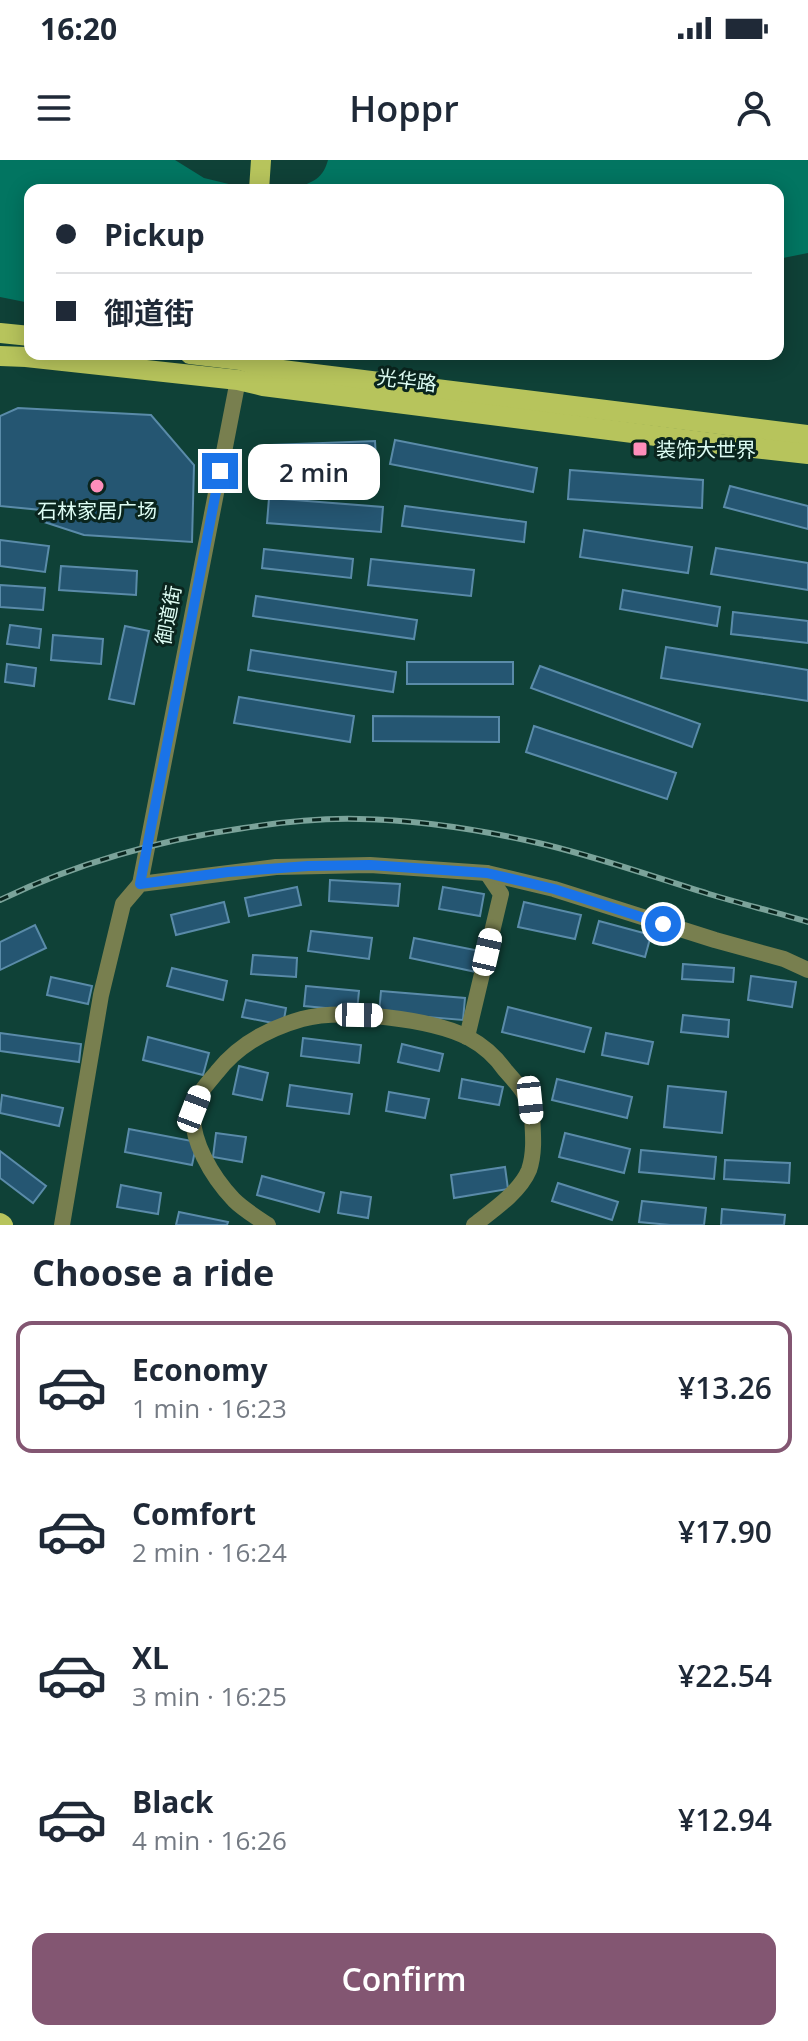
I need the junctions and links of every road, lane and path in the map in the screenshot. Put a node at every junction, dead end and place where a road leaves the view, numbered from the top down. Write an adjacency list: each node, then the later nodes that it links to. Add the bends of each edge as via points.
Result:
1 (261, 160): 2 (main road)
2 (259, 184)
3 (0, 333): 4 (main road)
4 (24, 335)
5 (0, 356): 6 (main road)
6 (24, 357)
7 (106, 360): 9 (main road)
8 (217, 360): 9 (main road, 光华路)
9 (239, 365): 10 (main road, 光华路); 11 (main road, 光华路, via 263,386); 13 (street, 御道街)
10 (808, 435)
11 (808, 454)
12 (487, 873): 13 (street, via 370,865 292,867); 14 (street, via 554,889); 15 (street, via 501,894)
13 (140, 884): 16 (street, via 123,904 101,995)
14 (808, 970)
15 (467, 1037): 17 (street, via 426,1023 378,1016 305,1018 259,1035 225,1061 194,1109 197,1142 235,1201); 18 (street, via 494,1055 530,1100 534,1139 529,1170 509,1197)
16 (62, 1225)
17 (268, 1225)
18 (474, 1225)

